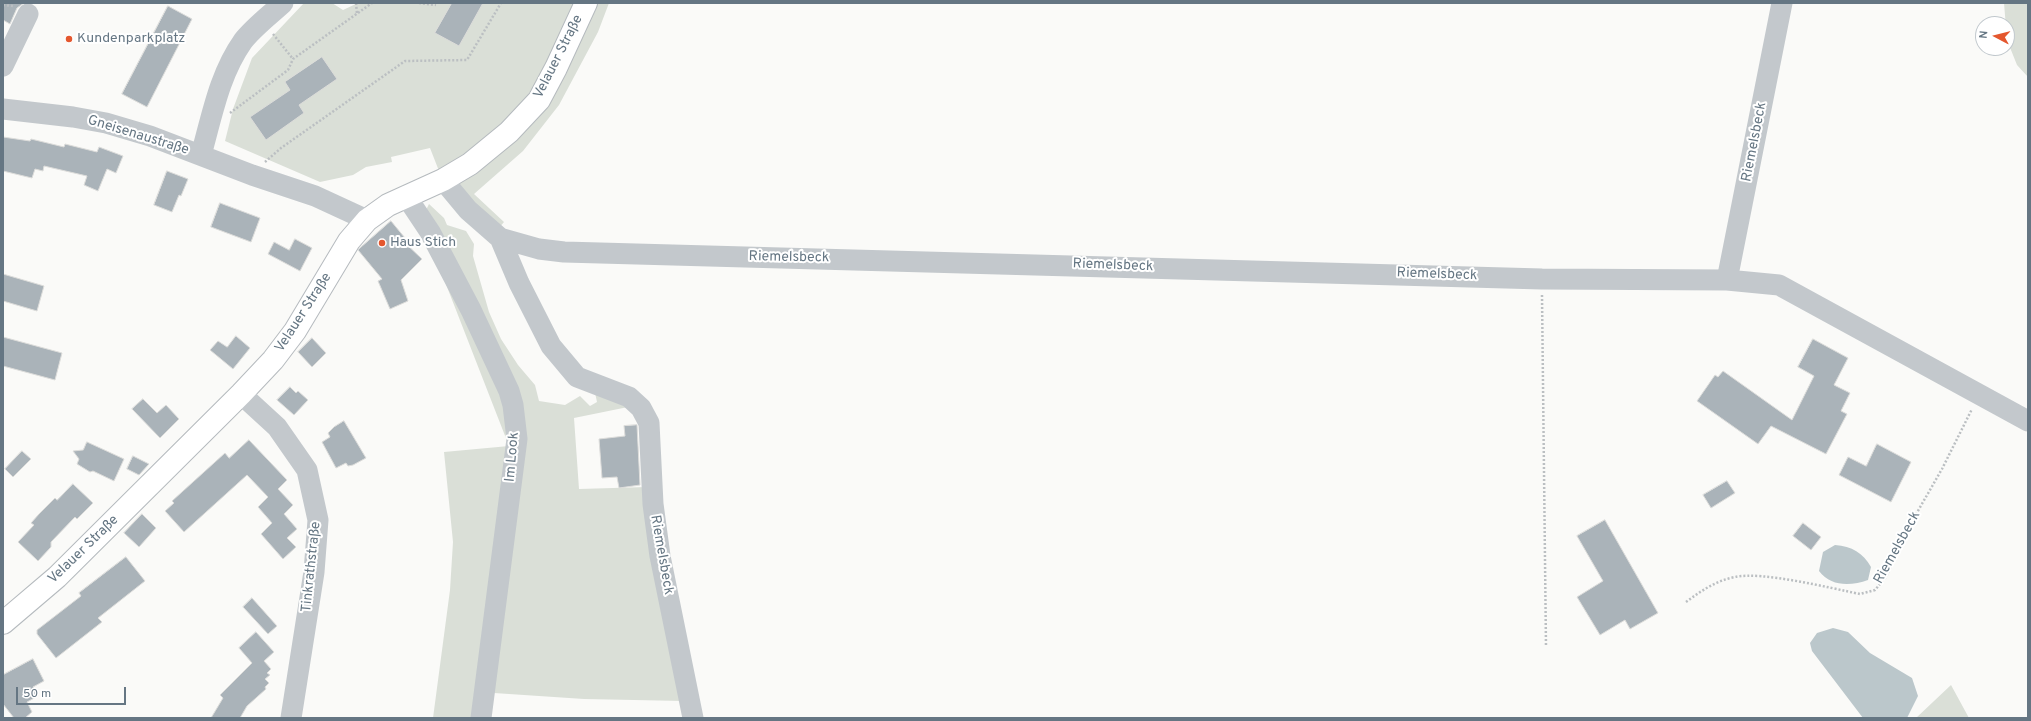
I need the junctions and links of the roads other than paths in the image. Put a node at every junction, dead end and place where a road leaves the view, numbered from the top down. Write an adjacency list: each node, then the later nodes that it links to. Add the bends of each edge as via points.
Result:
1 (283, 3): 7 (street, Gneisenaustraße, via 244,40 230,62 220,87)
2 (586, 3): 8 (main road, Velauer Straße, via 539,100 509,132 470,164)
3 (1782, 3): 12 (street, Riemelsbeck)
4 (28, 14): 5 (street)
5 (3, 66)
6 (3, 110): 7 (street, Gneisenaustraße, via 106,123)
7 (201, 155): 10 (street, Gneisenaustraße, via 315,196)
8 (443, 180): 9 (main road, Velauer Straße); 11 (street, Riemelsbeck, via 468,210)
9 (406, 196): 10 (main road, Velauer Straße); 17 (street, Im Look, via 430,232 471,310 509,391 516,422 517,439)
10 (367, 220): 13 (main road, Velauer Straße, via 344,248 295,331 273,360)
11 (500, 238): 12 (street, Riemelsbeck, via 540,249 587,253 1542,279); 18 (street, Riemelsbeck, via 518,283 551,346 578,377 629,397 641,408 649,423 652,504)
12 (1727, 280): 14 (street, Riemelsbeck, via 1779,285 1788,289)
13 (241, 394): 15 (main road, Velauer Straße, via 57,577); 16 (street, Tinkrathstraße, via 277,427 307,470 318,520 314,572)
14 (2028, 421)
15 (3, 623)
16 (291, 718)
17 (480, 718)
18 (693, 718)

